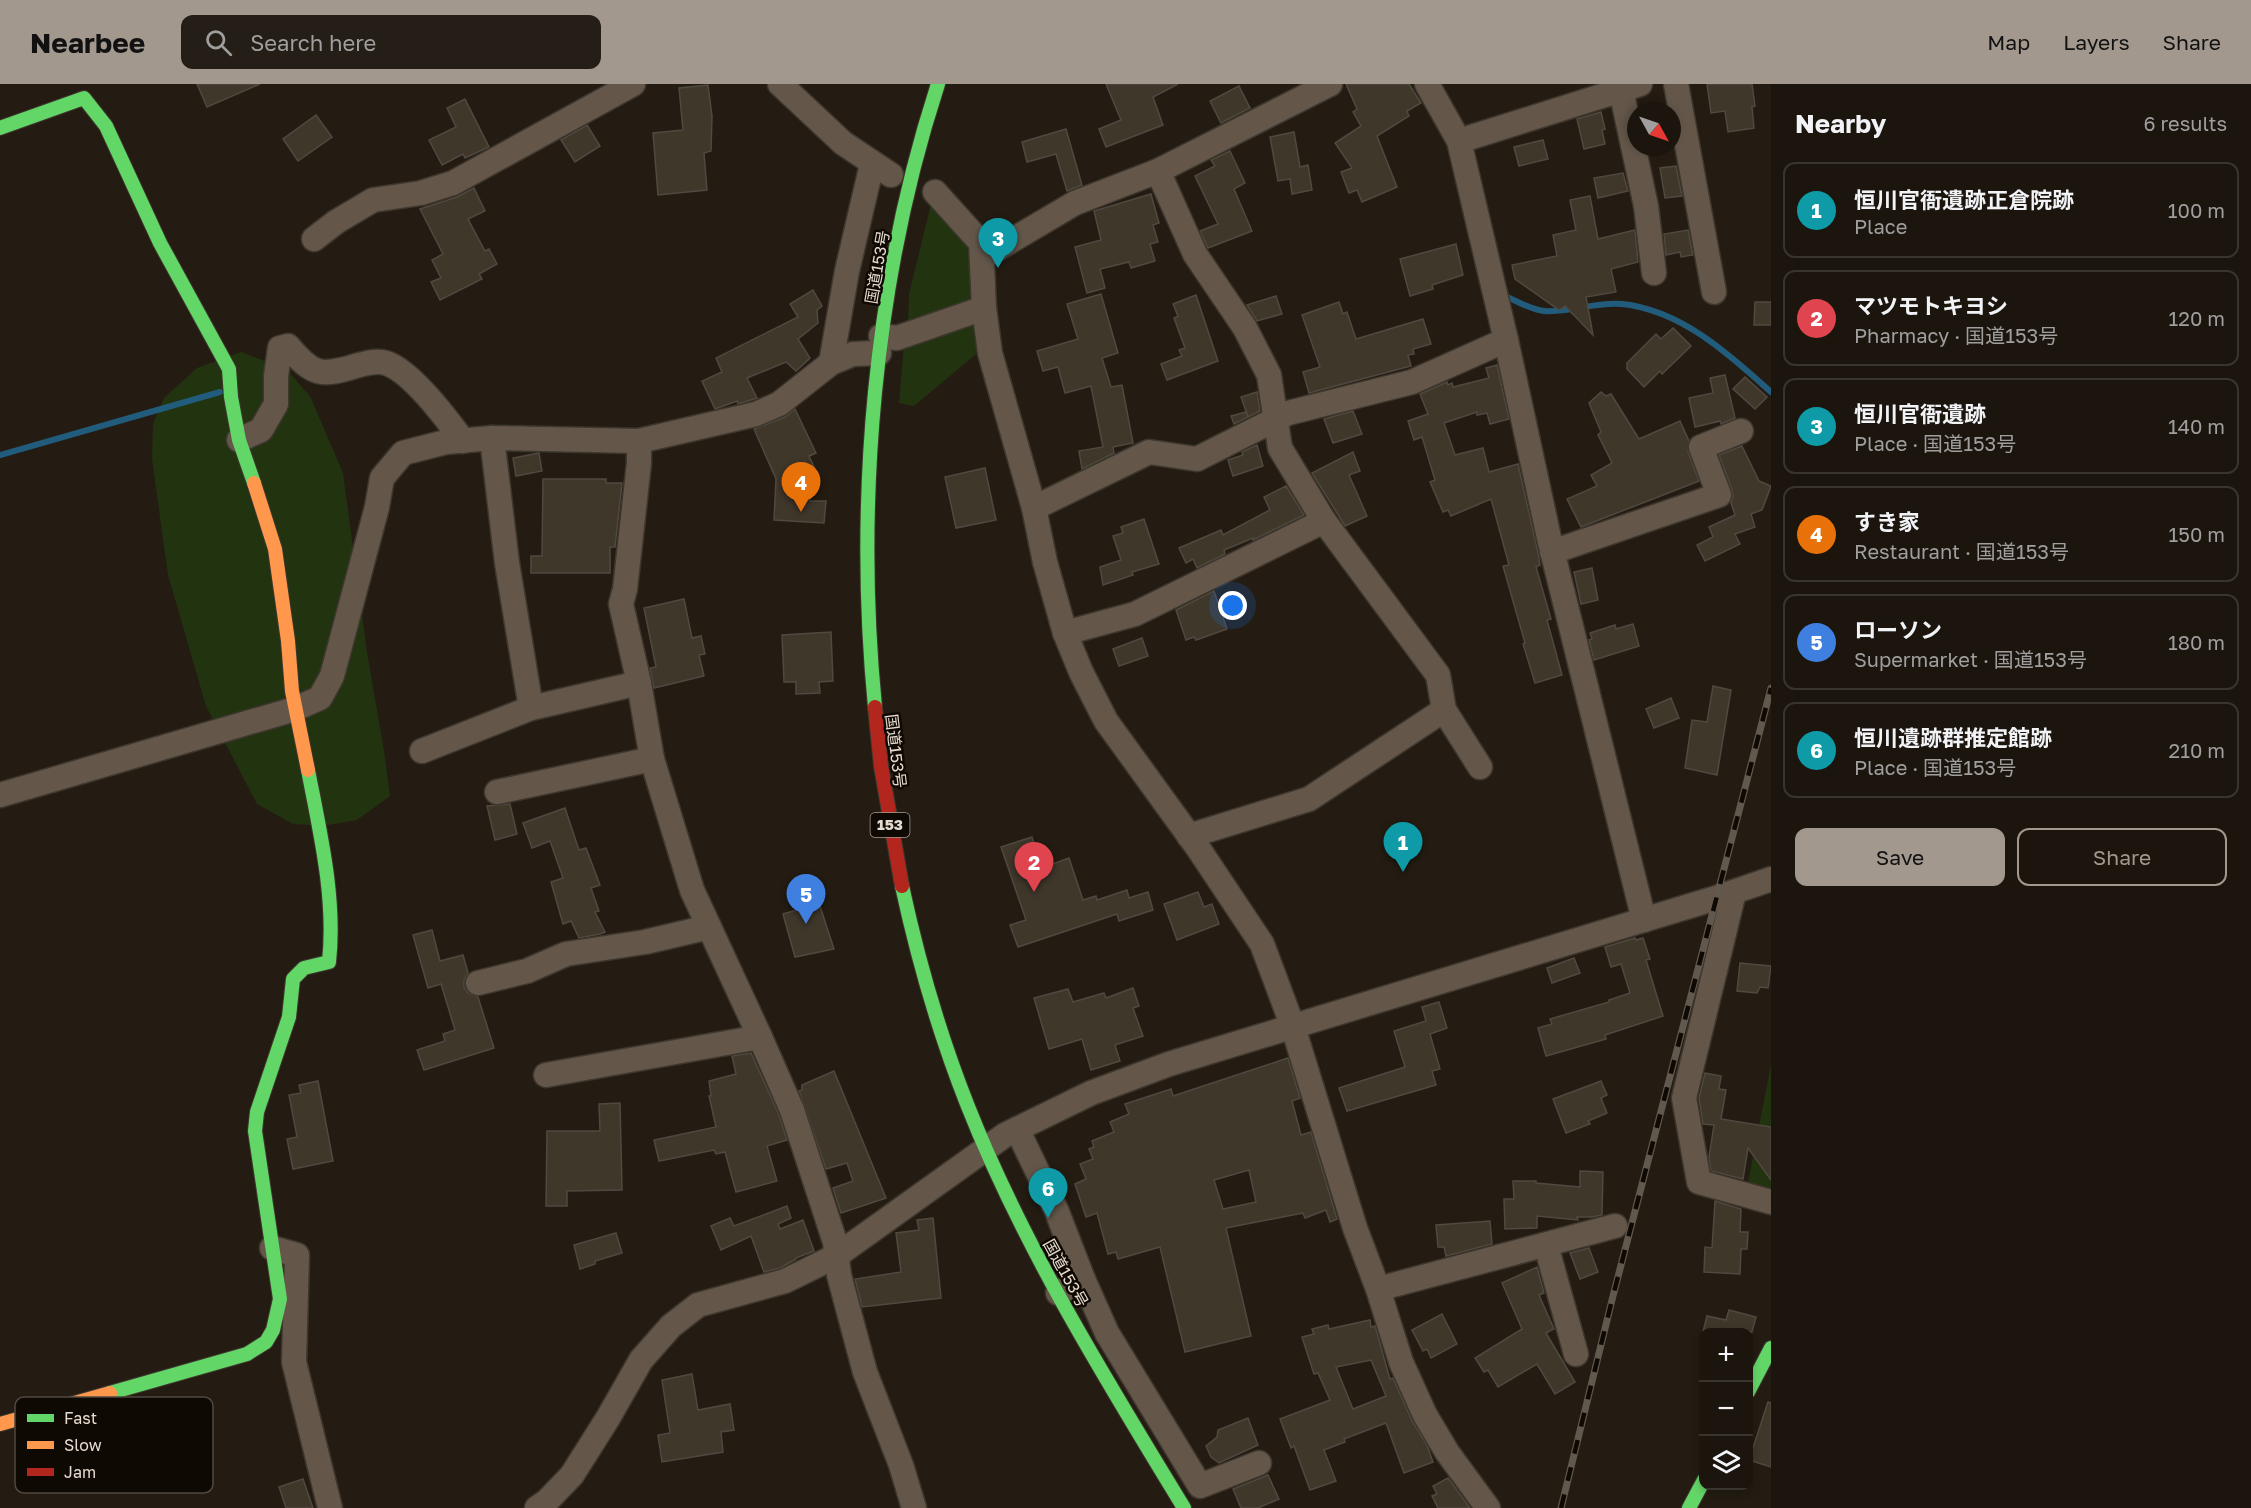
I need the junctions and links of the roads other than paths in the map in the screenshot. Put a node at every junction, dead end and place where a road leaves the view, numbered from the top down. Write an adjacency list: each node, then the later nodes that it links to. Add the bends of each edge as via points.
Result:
1 (633, 84): 12 (street, via 453,183 373,200)
2 (780, 84): 19 (street, via 843,143 882,170 847,272)
3 (938, 84): 18 (main road, 国道153号 / 153, via 912,169)
4 (1330, 84): 10 (street)
5 (1427, 84): 9 (street)
6 (1676, 84): 15 (street)
7 (1631, 87): 9 (street); 14 (street)
8 (0, 128): 23 (main road, via 84,98 106,126 160,243 229,369)
9 (1459, 141): 17 (street)
10 (1158, 171): 13 (street, via 1075,203); 20 (street, via 1195,254 1245,328 1269,375)
11 (935, 192): 13 (street, via 981,243)
12 (314, 239)
13 (982, 258): 16 (street)
14 (1654, 273)
15 (1714, 292)
16 (984, 308): 18 (street); 26 (street, via 990,353)
17 (1506, 340): 20 (street, via 1412,382); 28 (street)
18 (880, 345): 19 (street); 49 (main road, 国道153号 / 153, via 868,529 869,632 880,764 918,955 966,1100)
19 (831, 363): 25 (street, via 779,405)
20 (1275, 419): 26 (street, via 1197,459 1149,452); 27 (street, via 1280,447)
21 (1741, 431): 28 (street, via 1701,447 1719,495)
22 (492, 438): 24 (street); 25 (street); 31 (street, via 507,563)
23 (239, 440): 24 (street, via 261,430 276,404 280,348 288,345 310,369 320,372 338,372 372,361 397,368 444,415); 32 (main road, via 274,549)
24 (463, 441): 32 (street, via 403,453 382,478 332,676 320,698)
25 (639, 441): 30 (street, via 621,604)
26 (1034, 508): 29 (street)
27 (1324, 521): 29 (street, via 1135,614); 33 (street, via 1438,675)
28 (1552, 552): 42 (street)
29 (1065, 633): 39 (street, via 1106,721)
30 (639, 683): 31 (street); 35 (street)
31 (531, 708): 34 (street)
32 (295, 709): 38 (street); 53 (main road, via 327,881 331,944 329,962 303,968 293,979 289,1017 257,1112 255,1131)
33 (1444, 710): 36 (street); 39 (street, via 1310,798)
34 (422, 751)
35 (652, 759): 37 (street); 43 (street, via 692,890)
36 (1480, 767)
37 (497, 792)
38 (0, 795)
39 (1189, 836): 45 (street, via 1262,944)
40 (1771, 879): 41 (street)
41 (1734, 892): 42 (street); 50 (street, via 1684,1098 1699,1182)
42 (1644, 920): 45 (street)
43 (709, 927): 44 (street, via 566,954 527,971); 46 (street)
44 (478, 983)
45 (1293, 1027): 48 (street, via 1158,1068 1091,1093); 56 (street, via 1355,1228)
46 (760, 1036): 47 (street); 54 (street, via 792,1110 835,1242)
47 (546, 1075)
48 (1017, 1129): 49 (street); 55 (street, via 1057,1212)
49 (986, 1147): 54 (street); 57 (main road, 国道153号 / 153)
50 (1771, 1202)
51 (1615, 1226): 52 (street)
52 (1546, 1245): 56 (street); 59 (street)
53 (272, 1248): 61 (main road, via 280,1299 266,1342 247,1354); 66 (street, via 297,1255 294,1362)
54 (836, 1256): 67 (street, via 785,1281 698,1305 671,1326 641,1360 572,1475); 68 (street, via 865,1372 902,1465)
55 (1083, 1280): 57 (street); 64 (street, via 1107,1334 1200,1486)
56 (1378, 1289): 70 (street, via 1401,1362 1425,1415)
57 (1058, 1293): 69 (main road, 国道153号 / 153)
58 (1771, 1348): 60 (main road)
59 (1576, 1354)
60 (1753, 1384)
61 (95, 1397)
62 (15, 1420): 63 (main road)
63 (0, 1424)
64 (1259, 1463)
65 (1699, 1489): 71 (main road)
66 (330, 1508)
67 (537, 1508)
68 (914, 1508)
69 (1184, 1508)
70 (1488, 1508)
71 (1689, 1508)

